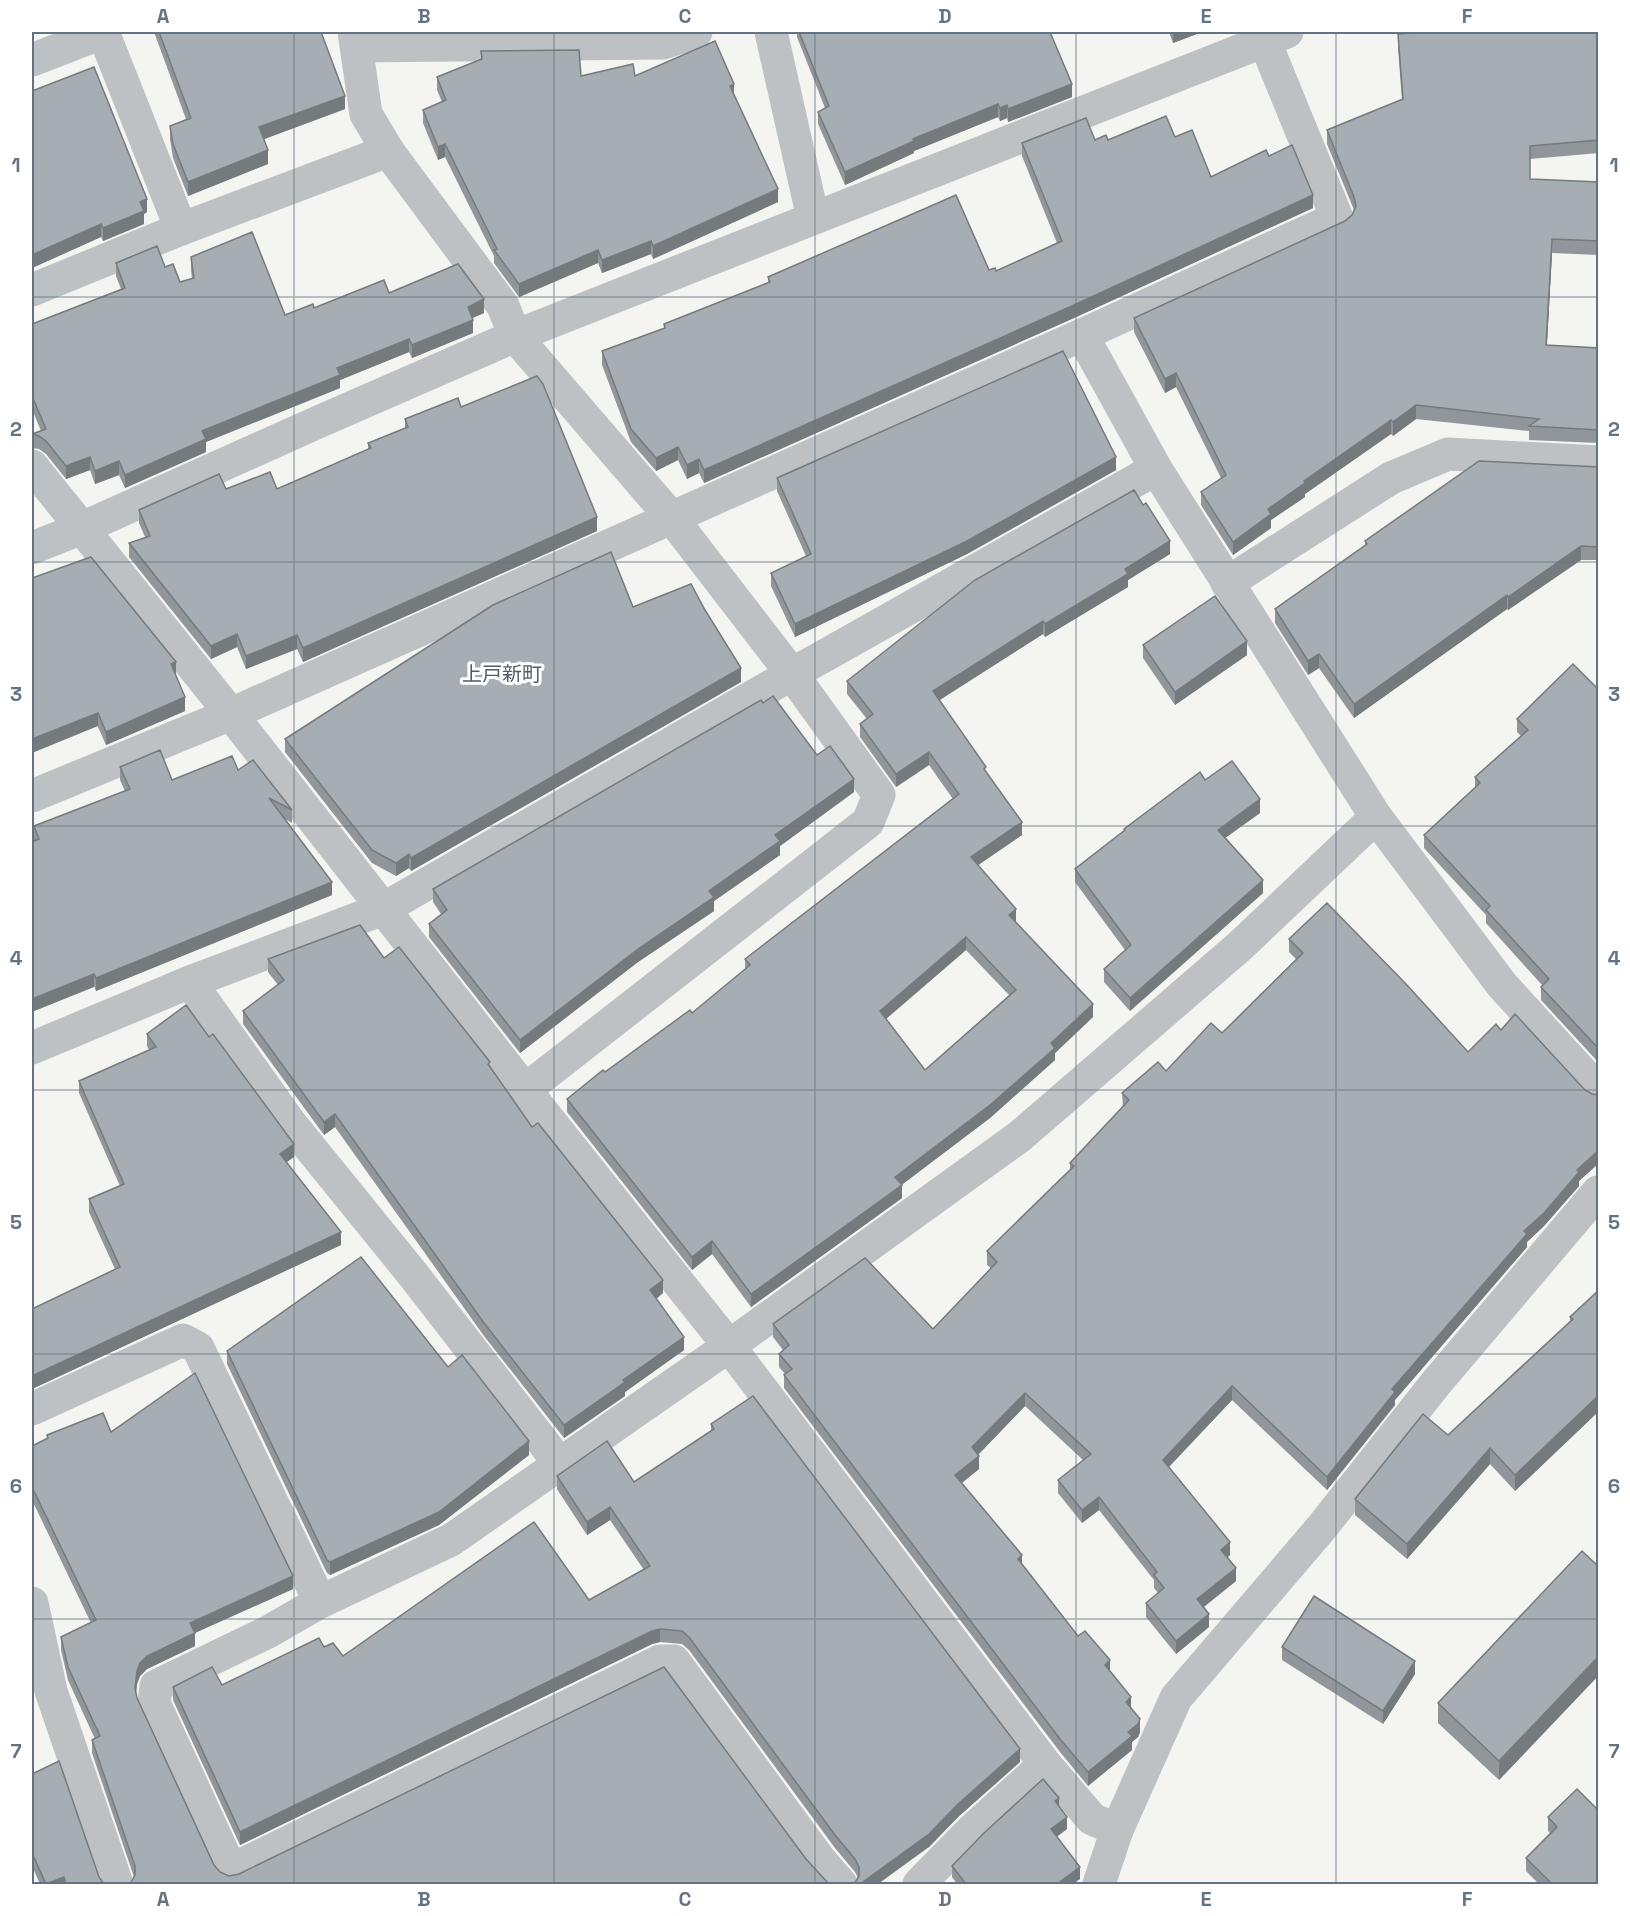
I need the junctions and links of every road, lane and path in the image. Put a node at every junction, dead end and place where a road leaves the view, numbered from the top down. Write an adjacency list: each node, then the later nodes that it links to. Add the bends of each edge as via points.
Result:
1 (104, 32): 6 (street); 9 (street)
2 (696, 32): 5 (street, via 663,43)
3 (771, 32): 8 (street)
4 (1271, 34): 8 (street, via 1150,87); 11 (street, via 1336,218)
5 (356, 39): 7 (street, via 366,114)
6 (32, 60)
7 (387, 151): 9 (street); 12 (street, via 503,306)
8 (813, 218): 12 (street)
9 (181, 229): 10 (street)
10 (32, 290)
11 (1082, 335): 15 (street); 16 (street)
12 (515, 336): 16 (street); 17 (street)
13 (1599, 462): 19 (street, via 1448,454 1391,478)
14 (32, 466): 17 (street)
15 (1156, 470): 19 (street); 20 (street)
16 (671, 517): 20 (street); 21 (street)
17 (80, 529): 18 (street); 21 (street)
18 (32, 548)
19 (1227, 583): 23 (street)
20 (792, 674): 24 (street); 27 (street, via 879,795 868,822)
21 (231, 714): 22 (street); 24 (street)
22 (32, 796)
23 (1376, 817): 28 (street, via 1502,985); 30 (street, via 1240,946 1019,1137)
24 (383, 909): 25 (street); 27 (street)
25 (190, 982): 26 (street); 32 (street, via 291,1124)
26 (32, 1048)
27 (525, 1090): 30 (street)
28 (1599, 1090)
29 (1599, 1192): 36 (street, via 1176,1698)
30 (729, 1346): 32 (street); 35 (street)
31 (32, 1409): 33 (street, via 183,1340 198,1348)
32 (560, 1464): 33 (street, via 451,1540)
33 (320, 1602): 38 (street, via 156,1686 154,1703 231,1870 660,1661 674,1661 820,1860)
34 (32, 1603): 37 (street, via 51,1691)
35 (1045, 1764): 36 (street, via 1092,1819); 39 (street)
36 (1118, 1830): 40 (street)
37 (117, 1884)
38 (842, 1884)
39 (919, 1884)
40 (1099, 1884)

